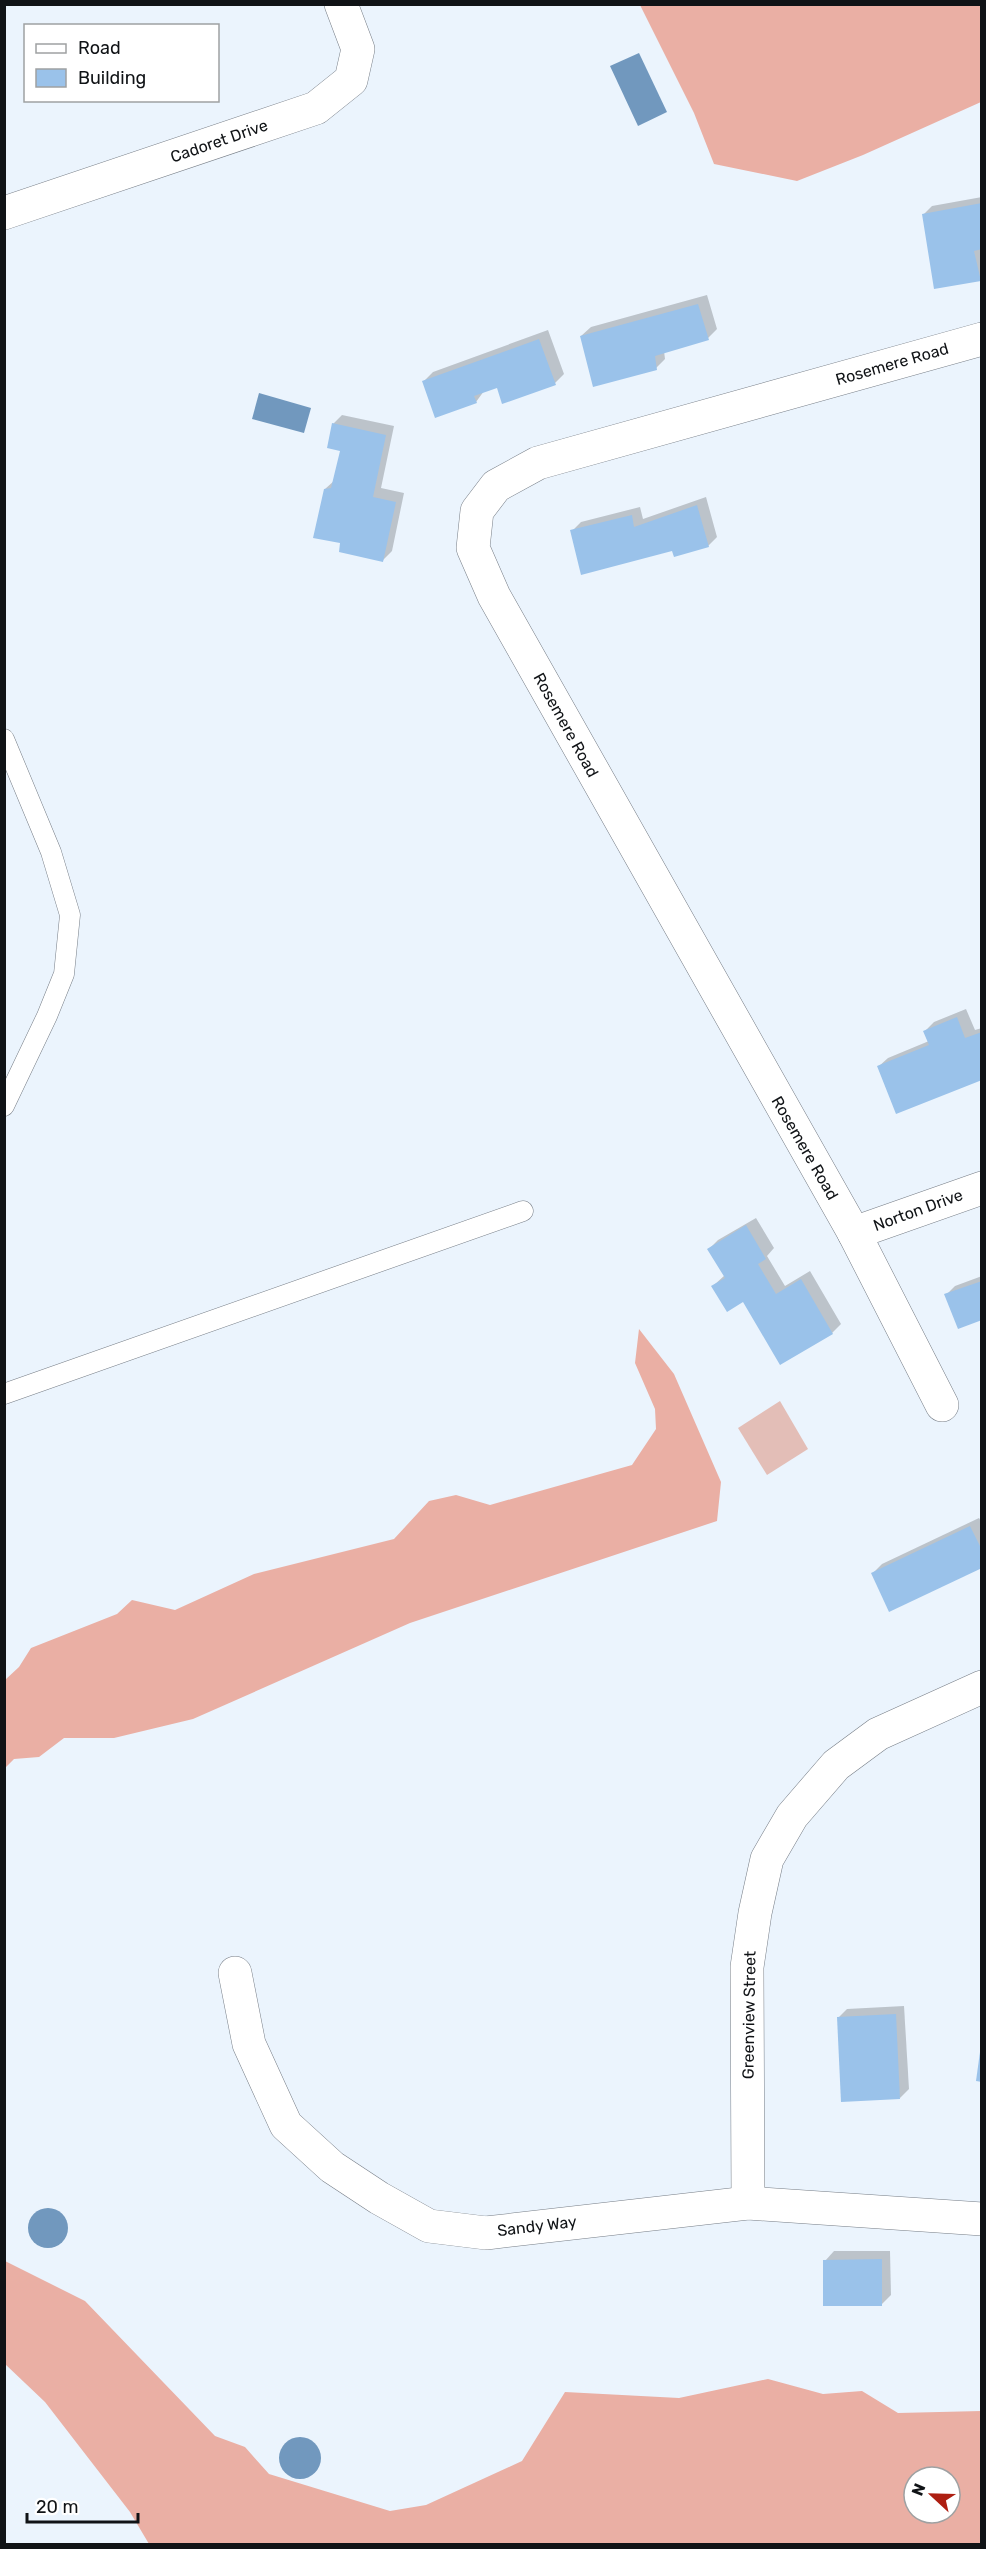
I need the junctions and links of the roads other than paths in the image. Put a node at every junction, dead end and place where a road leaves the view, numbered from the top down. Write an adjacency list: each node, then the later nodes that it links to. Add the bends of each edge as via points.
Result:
1 (341, 4): 2 (street, Cadoret Drive, via 358,49 351,80 316,108)
2 (4, 213)
3 (981, 339): 8 (street, Rosemere Road, via 538,463 496,486 477,511 473,548 494,596)
4 (4, 739): 5 (lane, via 51,852 70,915 64,974)
5 (4, 1106)
6 (981, 1188): 8 (street, Norton Drive)
7 (523, 1211): 9 (lane)
8 (854, 1233): 10 (street, Rosemere Road)
9 (4, 1394)
10 (942, 1405)
11 (981, 1687): 13 (street, Greenview Street, via 878,1734 836,1765 792,1816 767,1859 747,1967)
12 (234, 1973): 13 (street, Sandy Way, via 249,2044 286,2125 332,2167 429,2226 486,2233)
13 (748, 2203): 14 (street, Sandy Way)
14 (981, 2219)

